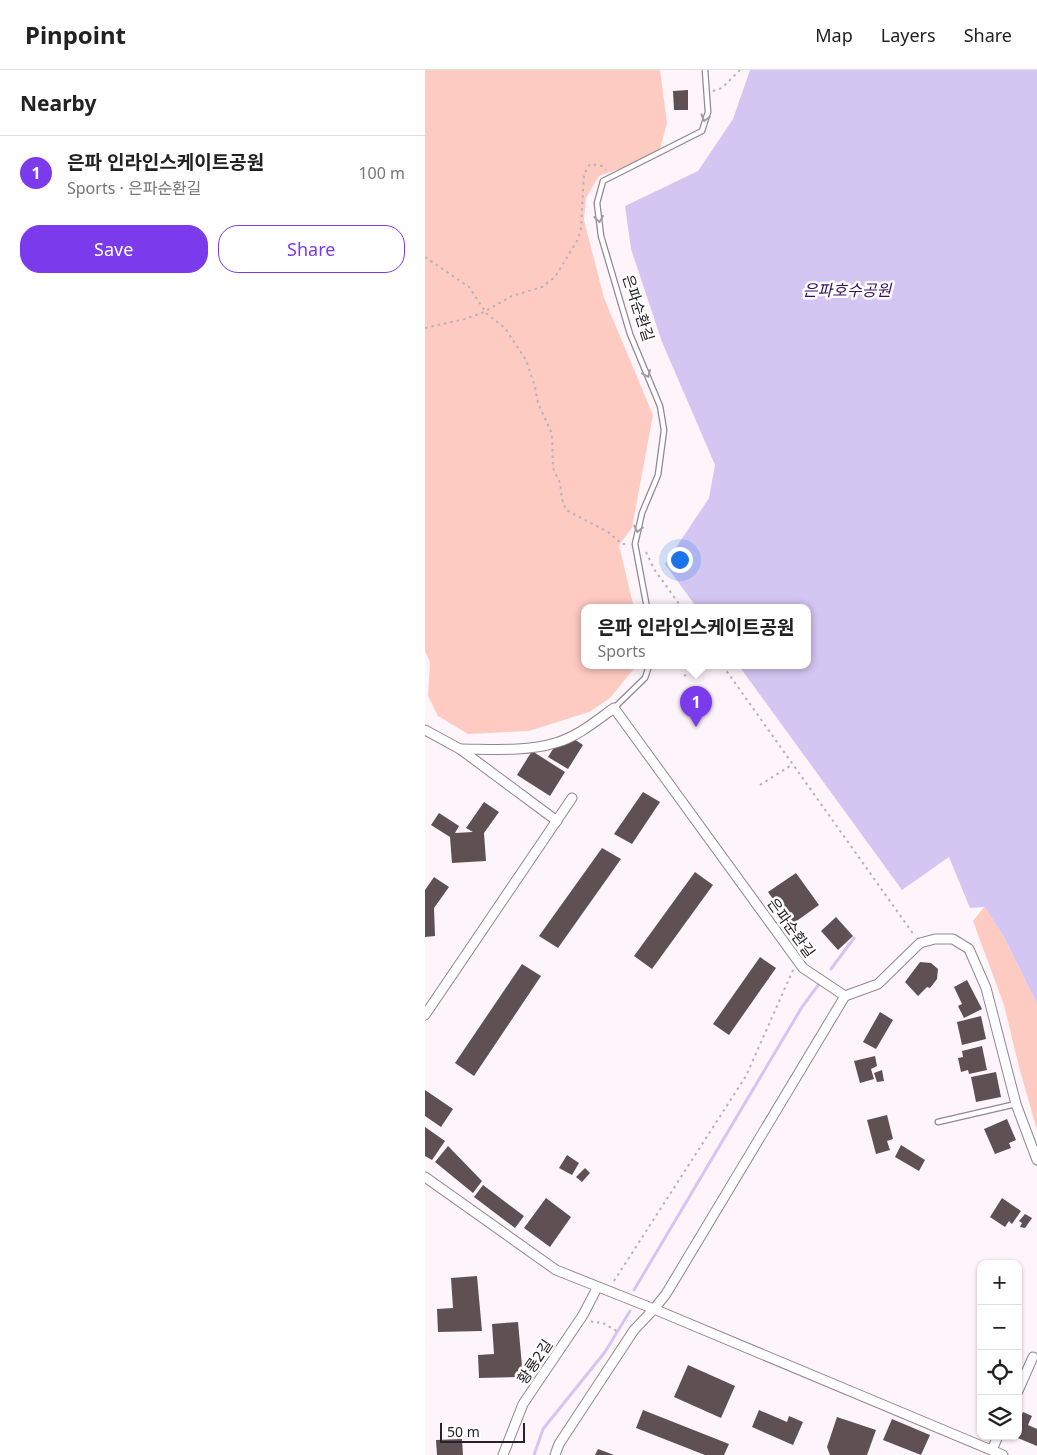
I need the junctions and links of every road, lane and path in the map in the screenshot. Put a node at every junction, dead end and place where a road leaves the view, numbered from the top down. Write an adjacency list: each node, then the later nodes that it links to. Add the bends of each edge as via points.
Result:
1 (705, 70): 3 (lane, 은파순환길)
2 (740, 70): 3 (path, via 722,88)
3 (707, 93): 4 (lane, 은파순환길, one-way to 4, via 708,112 701,131)
4 (614, 176): 6 (path, via 602,166 590,164 584,174 578,239 555,277 542,287 512,296); 8 (lane, 은파순환길, one-way to 8, via 603,181 597,203 601,236 630,334 660,406 664,430 658,475 642,513)
5 (425, 257): 6 (path, via 469,287)
6 (485, 311): 7 (path); 9 (path, via 505,328 526,360 538,403 552,434 553,468 566,510 608,532 623,544)
7 (425, 328)
8 (637, 538): 9 (lane, 은파순환길); 11 (path)
9 (635, 544): 10 (lane, 은파순환길)
10 (646, 604)
11 (679, 604)
12 (648, 669): 16 (lane, via 645,678)
13 (695, 669): 15 (path)
14 (725, 669): 19 (path)
15 (684, 676)
16 (615, 708): 18 (street, via 555,743 523,748); 24 (street, 은파순환길)
17 (425, 730): 18 (street)
18 (460, 749): 22 (street)
19 (793, 764): 20 (path); 23 (path)
20 (760, 784)
21 (572, 798): 22 (street)
22 (557, 821): 26 (street)
23 (920, 943): 25 (street, via 877,984); 27 (street, via 953,939 969,949 995,1016)
24 (797, 960): 25 (street, 은파순환길, via 803,968); 32 (path, via 746,1076)
25 (845, 996): 33 (street)
26 (425, 1014)
27 (1016, 1104): 28 (lane); 29 (street)
28 (938, 1122)
29 (1037, 1160)
30 (425, 1177): 31 (street, via 556,1270)
31 (597, 1288): 32 (street); 40 (street, 황룡2길, via 583,1315 523,1404)
32 (607, 1292): 33 (street)
33 (654, 1309): 39 (street); 41 (street, via 634,1330)
34 (594, 1324): 35 (path, via 601,1322)
35 (623, 1335)
36 (1033, 1357): 37 (street)
37 (1022, 1382)
38 (996, 1440): 39 (street)
39 (992, 1450): 42 (street)
40 (503, 1455)
41 (555, 1455)
42 (1003, 1455)

